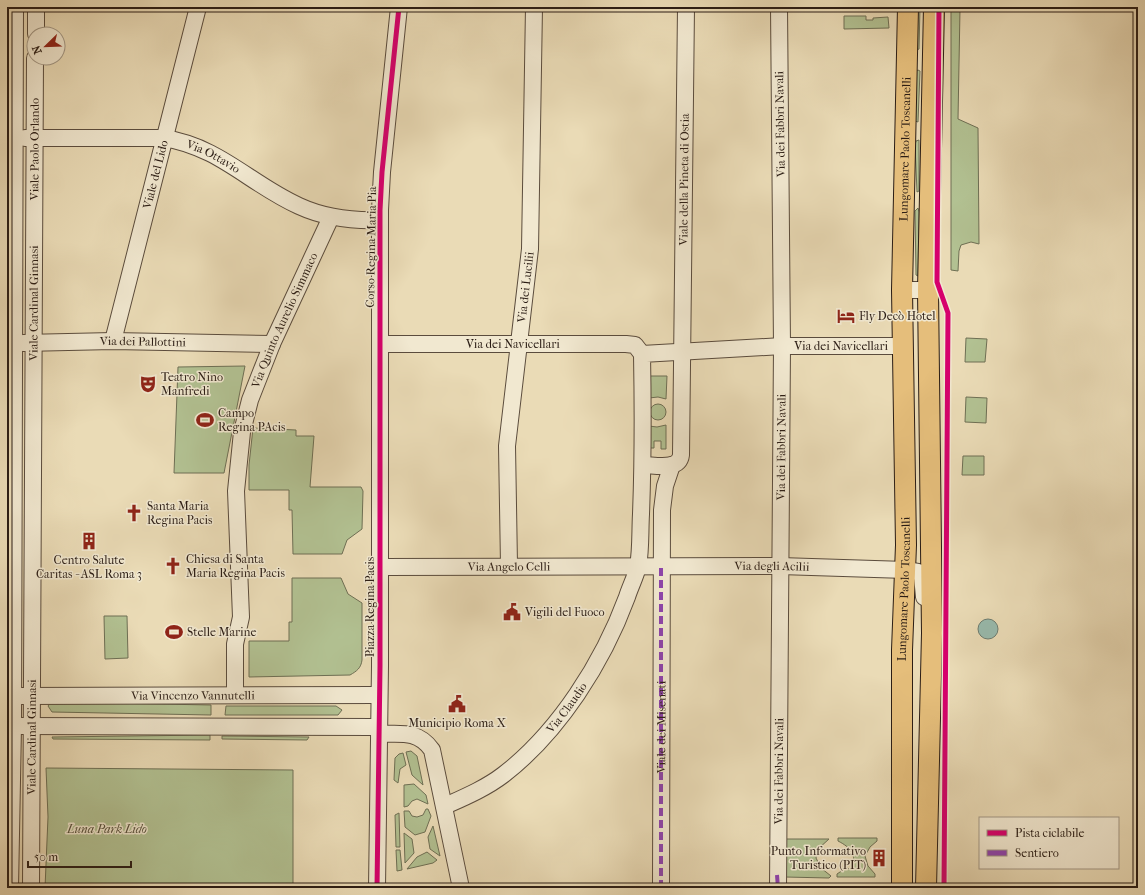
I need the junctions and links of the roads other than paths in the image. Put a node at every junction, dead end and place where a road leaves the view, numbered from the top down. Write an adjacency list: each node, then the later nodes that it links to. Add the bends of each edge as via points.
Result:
1 (15, 7): 12 (street, Viale Paolo Orlando)
2 (36, 7): 10 (street)
3 (198, 7): 14 (street, Viale del Lido)
4 (399, 7): 16 (street, Corso Regina Maria Pia, via 382,172)
5 (534, 7): 26 (street, Via dei Lucilii, via 530,241)
6 (686, 7): 29 (street, Viale della Pineta di Ostia)
7 (779, 7): 27 (street, Via dei Fabbri Navali)
8 (908, 7): 19 (main road, Lungomare Paolo Toscanelli)
9 (934, 7): 20 (main road)
10 (36, 26)
11 (35, 66): 13 (street, Viale Paolo Orlando)
12 (10, 137): 13 (street, Via Ottavio); 18 (street, Viale Paolo Orlando)
13 (35, 138): 14 (street, Via Ottavio); 17 (street, Viale Paolo Orlando)
14 (164, 138): 15 (street, Via Ottavio, via 203,148 287,200); 21 (street, Viale del Lido)
15 (331, 217): 16 (street, Via Ottavio); 24 (street, Via Quinto Aurelio Simmaco)
16 (380, 220): 25 (street, Corso Regina Maria Pia)
17 (34, 240): 18 (street, Viale Cardinal Ginnasi); 23 (street, Viale Cardinal Ginnasi)
18 (10, 241): 22 (street, Viale Cardinal Ginnasi)
19 (902, 290): 20 (street); 28 (main road, Lungomare Paolo Toscanelli)
20 (928, 290): 46 (main road)
21 (113, 341): 23 (street, Via dei Pallottini); 24 (street, Via dei Pallottini)
22 (14, 343): 23 (street, Via dei Pallottini); 32 (street, Viale Cardinal Ginnasi)
23 (34, 344): 31 (street, Viale Cardinal Ginnasi)
24 (272, 344): 47 (street, Via Quinto Aurelio Simmaco, via 250,400 244,424 236,498 241,617 235,639)
25 (380, 344): 26 (street, Via dei Navicellari); 35 (street, Corso Regina Maria Pia)
26 (520, 344): 30 (street, Via dei Navicellari, via 626,344 635,345); 38 (street, Via dei Lucilii, via 507,446)
27 (782, 346): 28 (street, Via dei Navicellari); 29 (street, Via dei Navicellari); 41 (street, Via dei Fabbri Navali)
28 (903, 346): 43 (main road, Lungomare Paolo Toscanelli)
29 (684, 352): 30 (street, Via dei Navicellari); 34 (street, Viale della Pineta di Ostia, via 682,455 679,462)
30 (642, 354): 33 (street, Via Claudio)
31 (32, 437): 32 (street); 36 (street, Viale Cardinal Ginnasi)
32 (10, 438): 37 (street, Viale Cardinal Ginnasi)
33 (643, 465): 34 (street); 39 (street, Via Claudio)
34 (672, 465): 40 (street, Viale dei Misenati, via 663,497)
35 (380, 488): 42 (street, Piazza Regina Pacis)
36 (32, 514): 37 (street); 45 (street, Viale Cardinal Ginnasi)
37 (12, 515): 44 (street, Viale Cardinal Ginnasi)
38 (509, 566): 39 (street, Via Angelo Celli); 42 (street, Via Angelo Celli)
39 (638, 566): 40 (street, Via degli Acilii); 54 (street, Via Claudio, via 617,621 600,655 580,689 552,727 503,775)
40 (661, 566): 41 (street, Via degli Acilii); 60 (street, Viale dei Misenati)
41 (780, 566): 43 (street, Via degli Acilii); 55 (street, Via dei Fabbri Navali)
42 (380, 567): 48 (street, Piazza Regina Pacis)
43 (906, 570): 46 (street, via 918,572 922,576 925,609); 61 (main road, Lungomare Paolo Toscanelli, via 902,650)
44 (12, 585): 45 (street); 50 (street, Viale Cardinal Ginnasi)
45 (32, 585): 49 (street, Viale Cardinal Ginnasi)
46 (932, 633): 62 (main road)
47 (235, 695): 48 (street, Via Vincenzo Vannutelli); 49 (street, Via Vincenzo Vannutelli)
48 (380, 695): 53 (street, Piazza Regina Pacis)
49 (31, 696): 50 (street, Via Vincenzo Vannutelli); 52 (street, Viale Cardinal Ginnasi)
50 (10, 697): 51 (street, Viale Cardinal Ginnasi)
51 (10, 726): 52 (street); 56 (street, Viale Cardinal Ginnasi)
52 (31, 726): 53 (street); 57 (street, Viale Cardinal Ginnasi)
53 (379, 730): 54 (street, via 411,734 426,742 434,757); 58 (street, Piazza Regina Pacis)
54 (445, 806): 59 (street)
55 (778, 881)
56 (10, 888)
57 (30, 888)
58 (377, 888)
59 (461, 888)
60 (660, 888)
61 (902, 888)
62 (926, 888)

